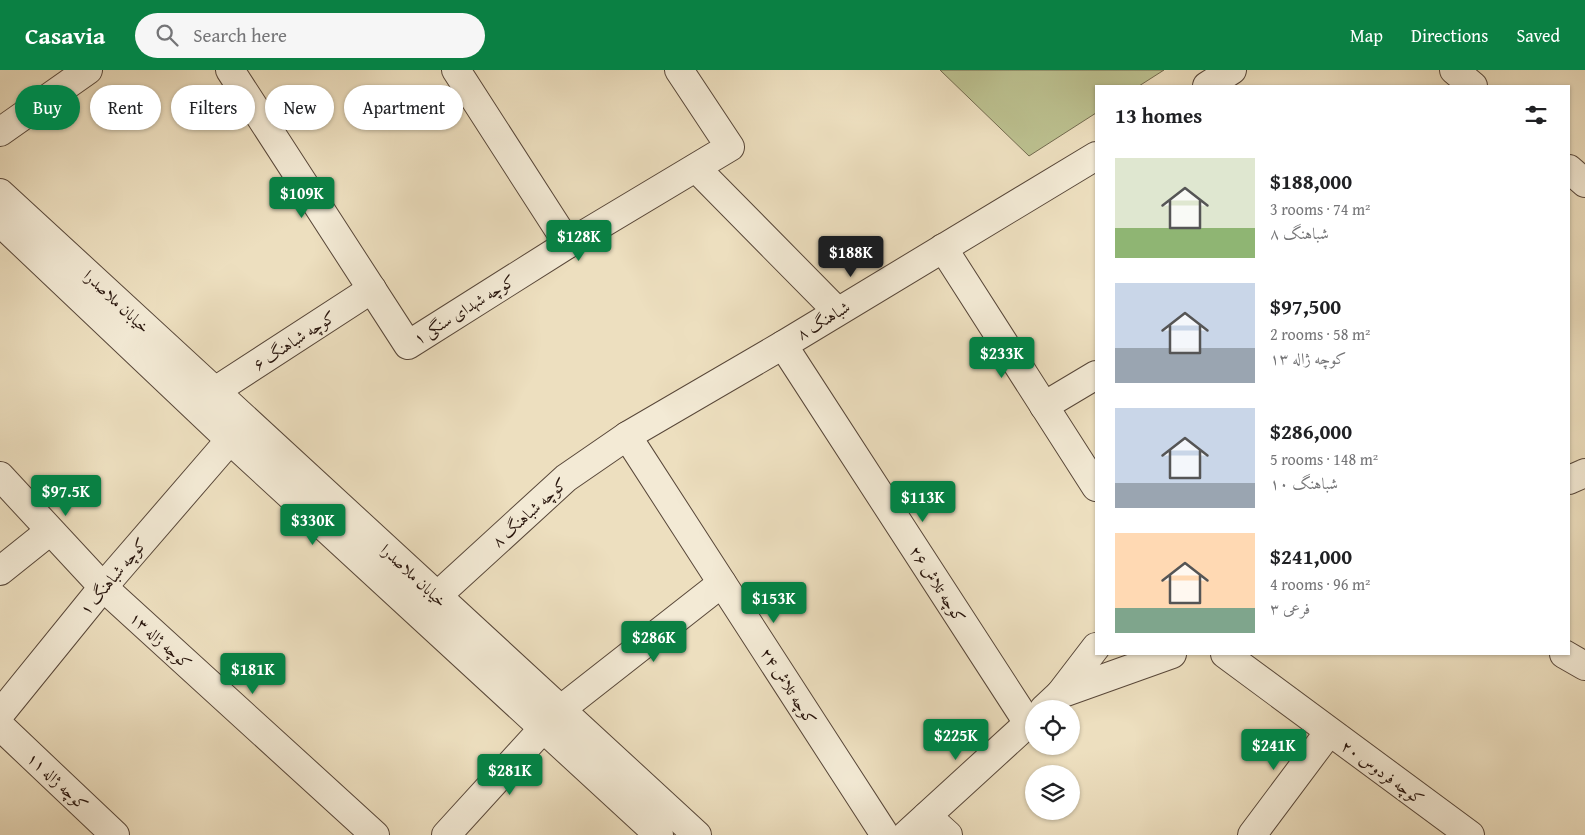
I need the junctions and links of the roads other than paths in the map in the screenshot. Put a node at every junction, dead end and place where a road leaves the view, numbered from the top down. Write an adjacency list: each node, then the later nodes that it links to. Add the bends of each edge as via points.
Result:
1 (88, 70): 9 (street)
2 (230, 70): 18 (street, کوچه شهدای سنگی ۱)
3 (456, 70): 16 (street)
4 (679, 70): 11 (street, کوچه شهدای سنگی ۱, via 730,147)
5 (1232, 70): 7 (street)
6 (1454, 70): 8 (street)
7 (1209, 85)
8 (1472, 85)
9 (0, 132)
10 (1095, 157): 17 (street, شباهنگ ۸)
11 (696, 168): 16 (street, کوچه شهدای سنگی ۱); 19 (street)
12 (1570, 170): 13 (street)
13 (1585, 183)
14 (0, 193): 22 (street, خیابان ملاصدرا)
15 (0, 222): 25 (street, خیابان ملاصدرا)
16 (568, 244): 18 (street, کوچه شهدای سنگی ۱, via 408,345)
17 (943, 248): 19 (street, شباهنگ ۸); 23 (street)
18 (372, 289): 22 (street, کوچه شباهنگ ۶)
19 (837, 311): 20 (street, شباهنگ ۸)
20 (783, 345): 24 (street, شباهنگ ۸); 38 (street, کوچه تلاش ۲۶)
21 (1095, 376): 23 (street)
22 (215, 391): 32 (street, خیابان ملاصدرا)
23 (1044, 406): 27 (street)
24 (627, 436): 30 (street, کوچه تلاش ۲۴); 32 (street, کوچه شباهنگ ۸, via 566,478)
25 (230, 440): 31 (street, کوچه شباهنگ ۱); 42 (street, خیابان ملاصدرا)
26 (0, 476): 28 (street, کوچه ژاله ۱۳)
27 (1095, 485)
28 (50, 531): 29 (street); 31 (street, کوچه ژاله ۱۳)
29 (0, 571)
30 (722, 583): 42 (street); 52 (street, کوچه تلاش ۲۴)
31 (103, 587): 41 (street, کوچه شباهنگ ۱); 48 (street, کوچه ژاله ۱۳)
32 (437, 596): 42 (street, خیابان ملاصدرا)
33 (1095, 648): 39 (street)
34 (1170, 655): 40 (street)
35 (1226, 655): 45 (street, کوچه فردوس ۲۰)
36 (1566, 655): 37 (street)
37 (1585, 666)
38 (1033, 700)
39 (1050, 700)
40 (1066, 700)
41 (0, 714)
42 (551, 719): 49 (street); 50 (street, خیابان ملاصدرا); 51 (street, خیابان ملاصدرا)
43 (0, 726): 47 (street, کوچه ژاله ۱۱)
44 (1025, 726): 46 (street)
45 (1329, 732): 55 (street); 56 (street, کوچه فردوس ۲۰)
46 (927, 816): 53 (street); 54 (street)
47 (115, 835)
48 (375, 835)
49 (446, 835)
50 (659, 835)
51 (697, 835)
52 (885, 835)
53 (906, 835)
54 (948, 835)
55 (1252, 835)
56 (1470, 835)

